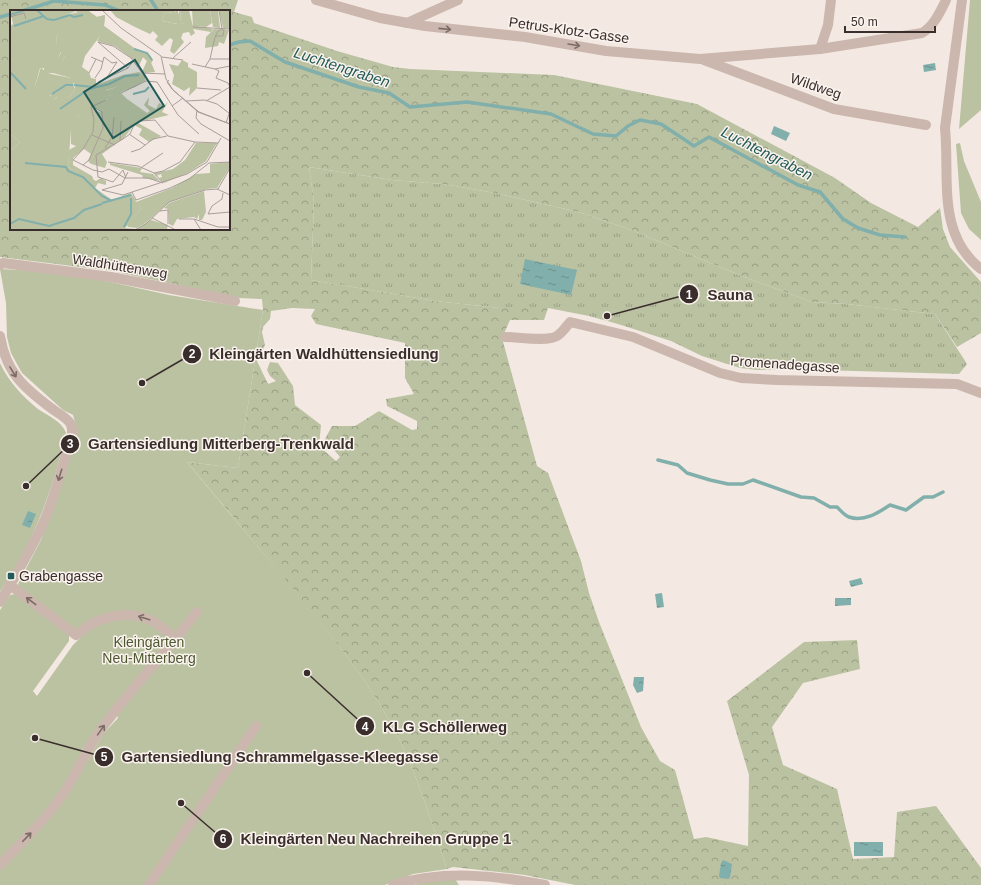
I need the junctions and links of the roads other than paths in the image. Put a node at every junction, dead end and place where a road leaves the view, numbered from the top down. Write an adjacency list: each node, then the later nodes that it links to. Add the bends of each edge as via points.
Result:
1 (316, 0): 6 (street, Petrus-Klotz-Gasse)
2 (458, 0): 6 (street)
3 (831, 0): 7 (street, via 828,25)
4 (946, 0): 7 (street, Petrus-Klotz-Gasse, via 933,23 922,34)
5 (962, 0): 11 (street, via 945,128 947,198 951,226 960,246)
6 (407, 23): 8 (street, Petrus-Klotz-Gasse, one-way to 8, via 525,37 606,51)
7 (820, 49): 8 (street, Petrus-Klotz-Gasse)
8 (700, 59): 9 (street, Wildweg, via 834,109)
9 (926, 125)
10 (0, 265): 12 (street, Waldhüttenweg, via 3,263 111,277)
11 (981, 269)
12 (234, 301)
13 (0, 336): 16 (street, one-way to 16, via 7,362 17,378 41,401 68,421 72,430 44,519)
14 (505, 337): 15 (street, Promenadegasse, via 555,337 570,322 633,337 720,374 741,378 957,384)
15 (981, 393)
16 (10, 585): 17 (street); 19 (street, one-way to 16, via 146,618 126,615 94,623 76,635)
17 (0, 602)
18 (197, 612): 19 (street)
19 (176, 639): 21 (street, one-way to 19, via 59,799 98,733)
20 (256, 726): 22 (street)
21 (0, 865)
22 (149, 885)
23 (393, 885): 24 (street, via 416,879 480,875)
24 (545, 885)

